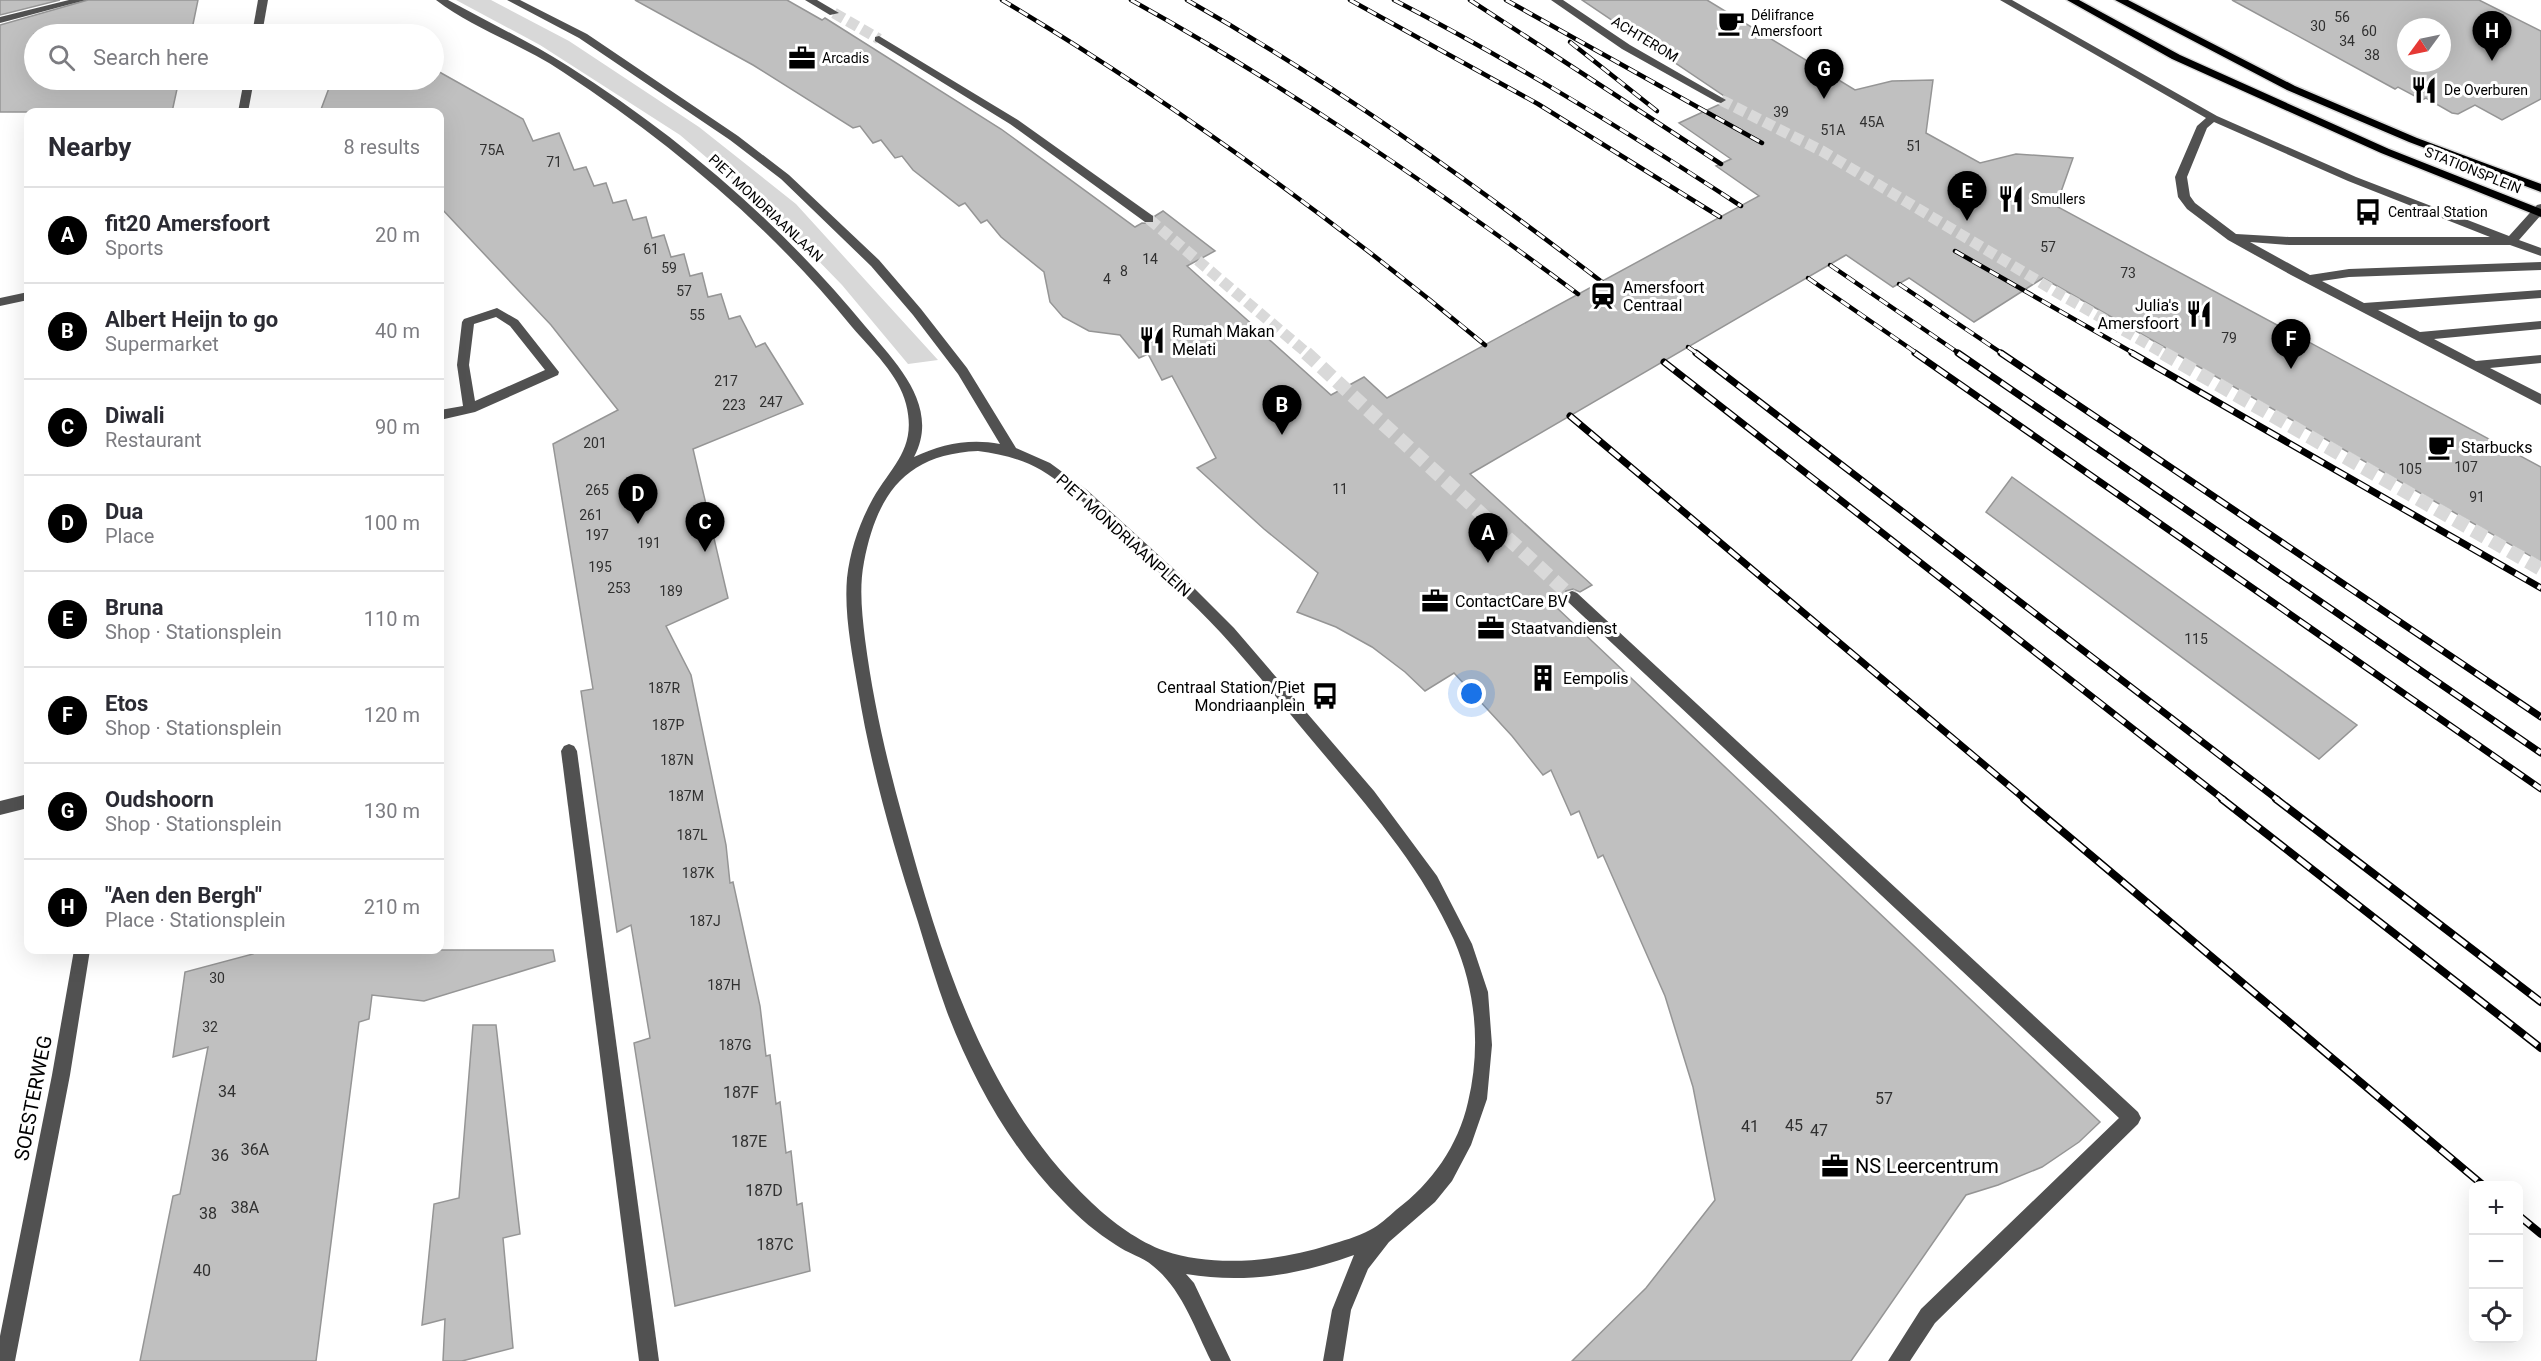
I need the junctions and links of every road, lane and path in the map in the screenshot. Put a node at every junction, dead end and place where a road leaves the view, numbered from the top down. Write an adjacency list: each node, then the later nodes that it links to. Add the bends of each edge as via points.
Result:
1 (81, 0): 11 (street)
2 (263, 0): 12 (street)
3 (441, 0): 38 (street, PIET MONDRIAANLAAN, via 564,68 696,162 824,284 901,378 912,399 916,422 913,447)
4 (512, 0): 37 (street, PIET MONDRIAANLAAN, via 583,36 734,138 784,177 875,263 917,312 963,371)
5 (810, 0): 10 (street)
6 (1556, 0): 15 (street, ACHTEROM, via 1626,47)
7 (2006, 0): 17 (street)
8 (2072, 0): 19 (main road, STATIONSPLEIN, via 2187,62 2385,151)
9 (2120, 0): 18 (main road, STATIONSPLEIN, via 2291,88)
10 (834, 13)
11 (0, 20)
12 (259, 24)
13 (879, 39): 20 (street, via 1014,122)
14 (247, 90): 16 (street)
15 (1721, 100)
16 (244, 108)
17 (2213, 118): 21 (street, via 2202,126 2181,177 2184,197); 22 (street, via 2361,183)
18 (2541, 188)
19 (2540, 211): 22 (street, STATIONSPLEIN)
20 (1149, 219)
21 (2232, 237): 22 (street, via 2289,241); 25 (street)
22 (2511, 241): 23 (street)
23 (2541, 252)
24 (2541, 266): 25 (street, via 2349,273)
25 (2308, 279): 29 (street)
26 (2541, 294): 29 (street)
27 (24, 297): 28 (street)
28 (0, 302)
29 (2361, 307): 31 (street)
30 (2541, 325): 31 (street)
31 (2418, 336): 33 (street)
32 (2541, 359): 33 (street)
33 (2475, 365): 34 (street)
34 (2539, 397)
35 (470, 409): 35 (street, via 463,365 468,322 497,312 514,323 553,372); 36 (street)
36 (444, 414)
37 (1011, 452): 38 (street, PIET MONDRIAANPLEIN, via 984,446 954,448 932,453); 44 (street, PIET MONDRIAANPLEIN, via 1062,477 1216,619 1384,813 1420,863 1463,942 1477,979 1484,1026 1475,1112 1452,1164 1422,1202)
38 (901, 470): 45 (street, PIET MONDRIAANPLEIN, via 872,513 865,531 855,570 854,595 861,670 888,797 949,992 988,1080 1038,1157 1096,1220)
39 (1572, 597): 50 (street, via 2132,1118 1928,1316)
40 (569, 751): 47 (street)
41 (24, 802): 42 (street)
42 (0, 808)
43 (81, 954): 46 (street, SOESTERWEG)
44 (1382, 1235): 45 (street, PIET MONDRIAANPLEIN, via 1327,1257 1269,1270 1214,1270); 49 (street, PIET MONDRIAANPLEIN, via 1358,1266 1342,1307)
45 (1160, 1259): 48 (street, PIET MONDRIAANPLEIN, via 1187,1290)
46 (5, 1361)
47 (649, 1361)
48 (1221, 1361)
49 (1333, 1361)
50 (1898, 1361)

